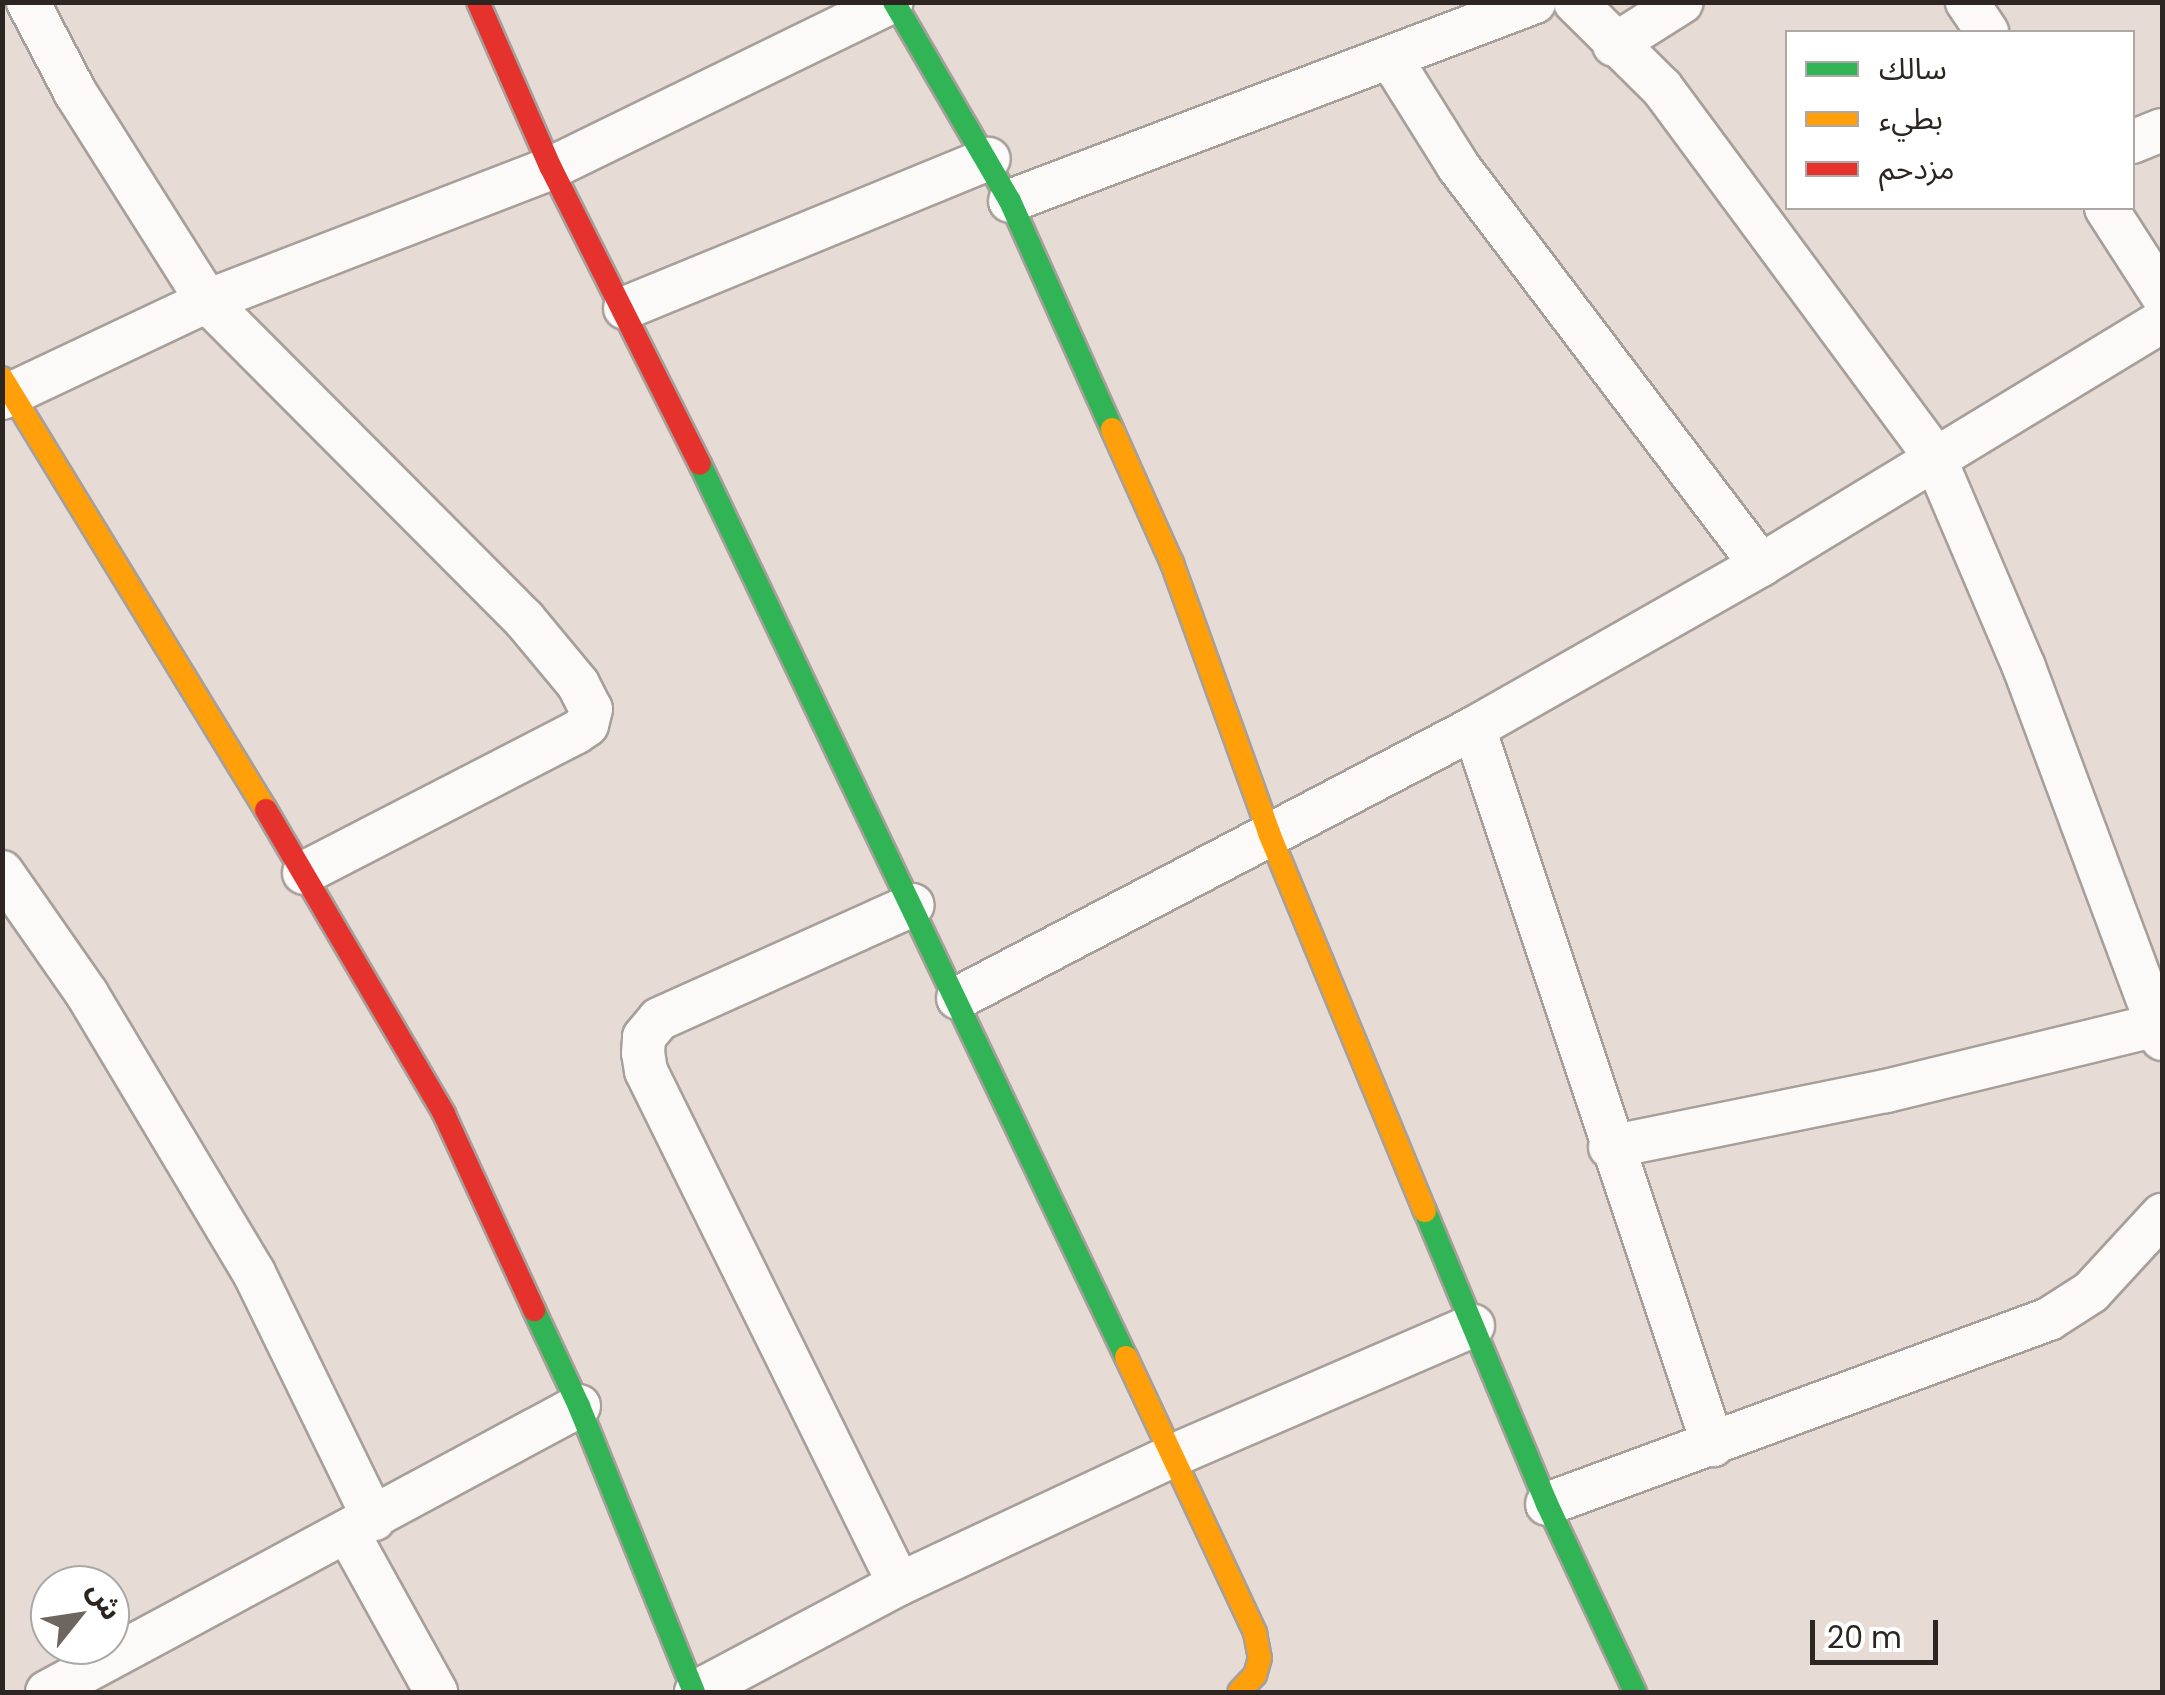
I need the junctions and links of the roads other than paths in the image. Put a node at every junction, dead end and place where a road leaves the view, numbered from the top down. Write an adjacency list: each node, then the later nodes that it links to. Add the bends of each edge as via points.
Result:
1 (28, 2): 18 (street, via 74,92)
2 (478, 2): 14 (street)
3 (893, 2): 13 (street); 14 (street)
4 (1534, 2): 10 (street)
5 (1575, 2): 9 (street)
6 (1682, 2): 9 (street)
7 (1967, 2): 8 (street)
8 (1987, 30)
9 (1614, 46): 22 (street, via 1662,88)
10 (1392, 59): 15 (street); 23 (street, via 1458,166)
11 (2162, 130): 12 (street)
12 (2135, 141)
13 (989, 159): 15 (street); 19 (street)
14 (552, 168): 18 (street); 19 (street)
15 (1010, 201): 25 (street, via 1172,564)
16 (2107, 210): 17 (street)
17 (2162, 295)
18 (207, 301): 21 (street); 27 (street, via 524,620 578,684 590,709 587,725 575,733)
19 (626, 308): 28 (street)
20 (2162, 321): 22 (street)
21 (6, 390): 27 (street)
22 (1934, 456): 23 (street); 30 (street, via 2024,667)
23 (1761, 565): 24 (street)
24 (1474, 728): 25 (street); 31 (street)
25 (1269, 834): 29 (street); 33 (street)
26 (2, 872): 38 (street, via 87,994 254,1272)
27 (304, 873): 34 (street, via 444,1114)
28 (913, 905): 29 (street); 39 (street, via 659,1019 644,1037 643,1052 646,1071)
29 (958, 998): 36 (street)
30 (2160, 1032): 31 (street)
31 (1610, 1147): 35 (street)
32 (2162, 1215): 35 (street, via 2091,1292 2049,1319)
33 (1473, 1326): 36 (street); 37 (street)
34 (579, 1406): 38 (street); 42 (street)
35 (1713, 1445): 37 (street)
36 (1172, 1456): 39 (street); 43 (street, via 1255,1633 1260,1658)
37 (1548, 1504): 44 (street)
38 (361, 1526): 40 (street); 41 (street)
39 (899, 1584): 42 (street)
40 (47, 1692)
41 (436, 1692)
42 (695, 1692)
43 (1238, 1692)
44 (1635, 1692)

